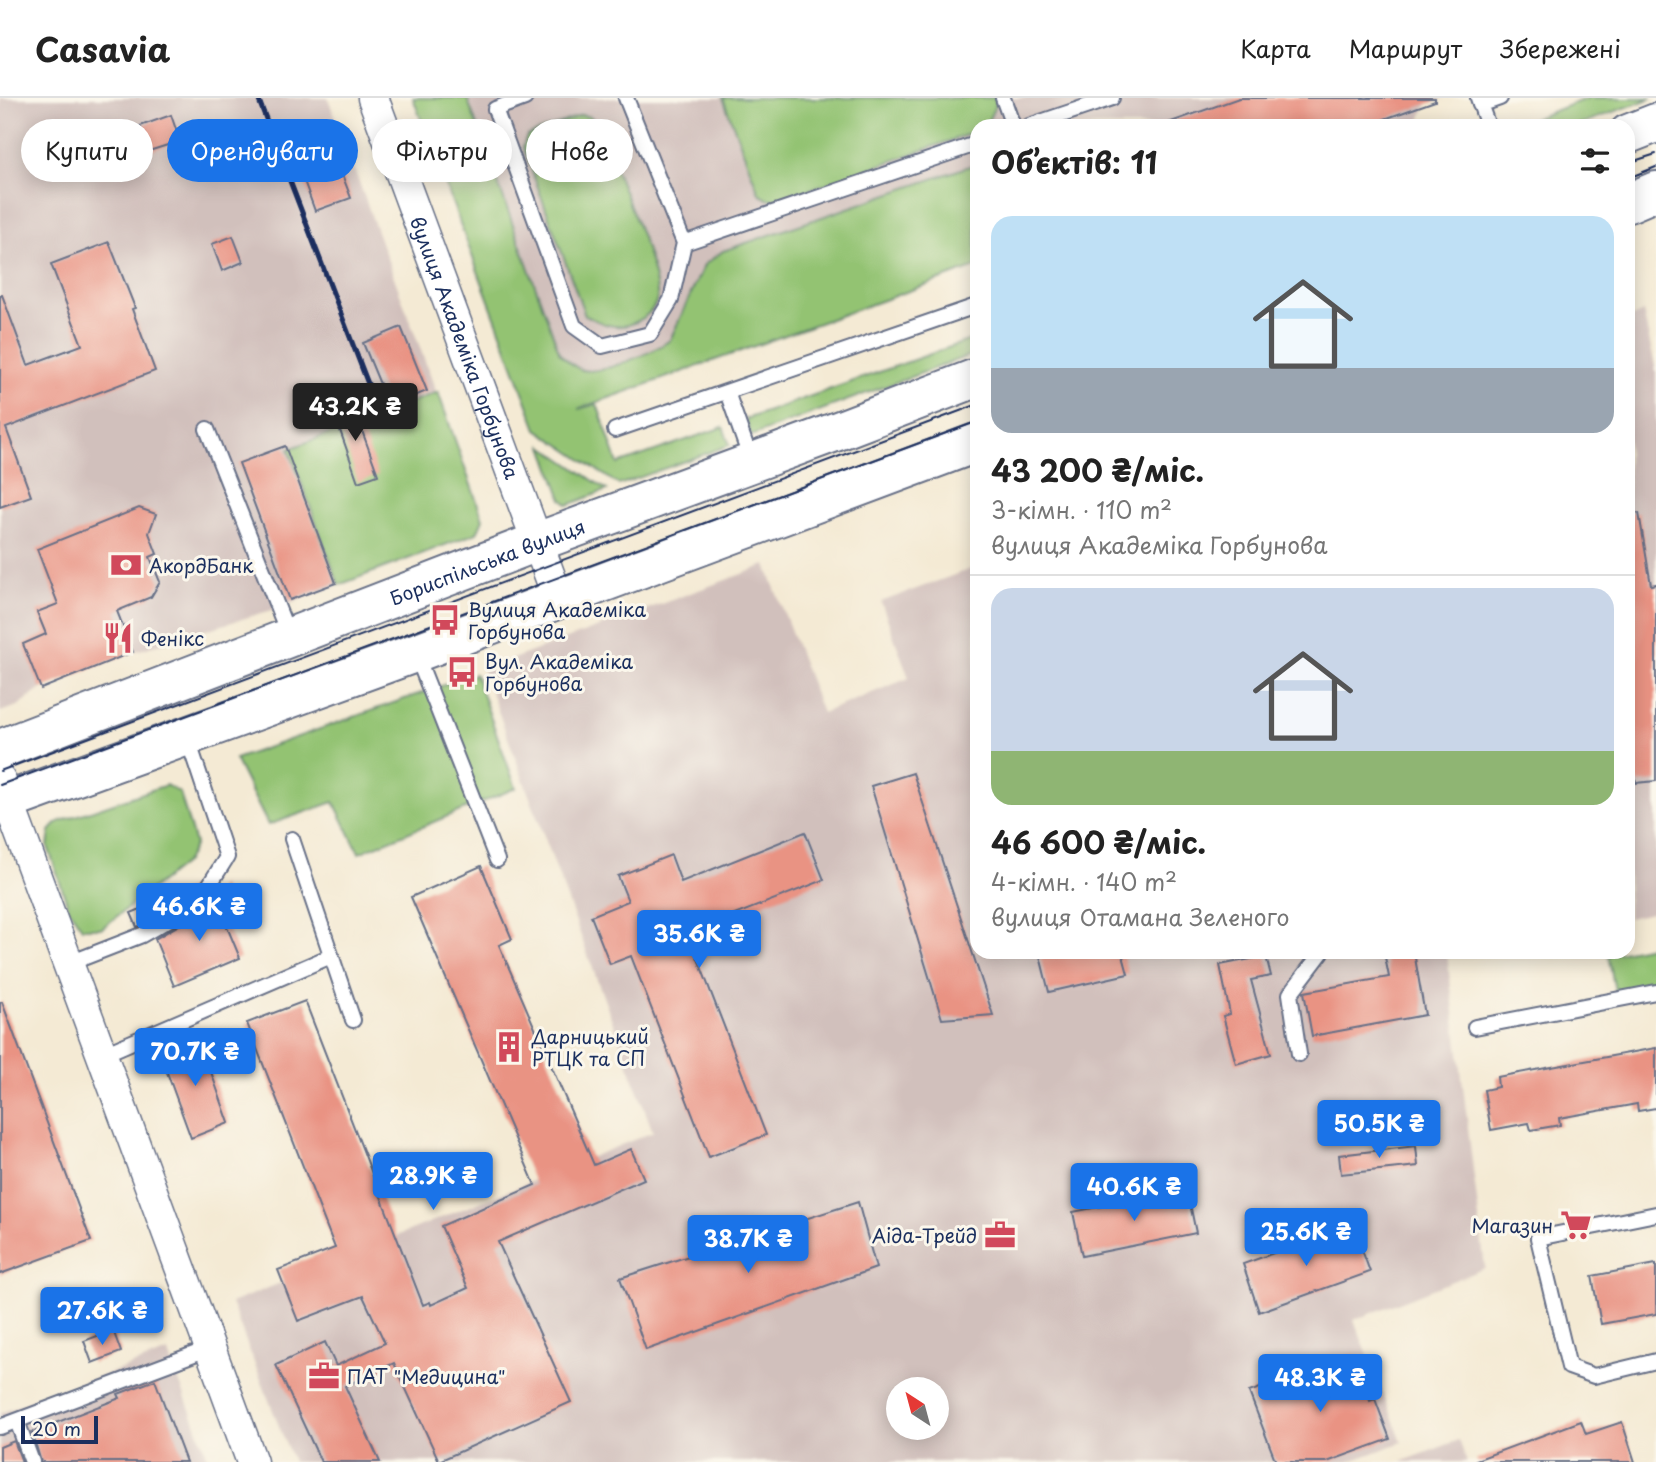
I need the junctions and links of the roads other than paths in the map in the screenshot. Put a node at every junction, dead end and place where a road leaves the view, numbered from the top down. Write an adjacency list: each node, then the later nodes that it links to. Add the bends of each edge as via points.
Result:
1 (373, 98): 22 (street, вулиця Академіка Горбунова)
2 (525, 98): 14 (lane, via 495,109 574,326 602,346 650,334 671,300)
3 (626, 98): 14 (lane)
4 (1003, 98): 8 (lane)
5 (1112, 98): 9 (lane)
6 (1500, 98): 7 (lane)
7 (1479, 101): 10 (lane)
8 (1010, 119)
9 (1050, 119)
10 (1485, 119)
11 (970, 146): 14 (lane)
12 (1656, 191): 13 (main road)
13 (1635, 199)
14 (684, 243)
15 (970, 308): 17 (lane)
16 (970, 379): 21 (main road, Бориспільська вулиця)
17 (727, 392): 19 (lane); 21 (lane)
18 (207, 429): 24 (lane)
19 (615, 430)
20 (970, 445): 23 (main road)
21 (752, 463): 22 (main road, Бориспільська вулиця)
22 (537, 542): 23 (street, вулиця Академіка Горбунова); 24 (main road, Бориспільська вулиця)
23 (558, 598): 25 (main road)
24 (290, 637): 27 (main road, Бориспільська вулиця)
25 (415, 653): 26 (main road); 30 (lane)
26 (186, 735): 28 (main road); 33 (lane, via 227,857 198,903 142,935)
27 (0, 749)
28 (3, 794): 33 (street)
29 (292, 839): 31 (lane)
30 (497, 860)
31 (331, 956): 35 (lane); 38 (lane)
32 (1317, 959): 37 (lane, via 1290,993)
33 (70, 963): 38 (street)
34 (1656, 992): 36 (lane)
35 (353, 1020)
36 (1475, 1027)
37 (1299, 1054)
38 (103, 1055): 40 (street)
39 (1656, 1214): 41 (lane, via 1538,1238 1569,1367 1594,1376)
40 (210, 1348): 42 (lane); 45 (street)
41 (1656, 1361)
42 (17, 1421): 43 (lane); 44 (lane)
43 (0, 1427)
44 (32, 1462)
45 (252, 1462)

